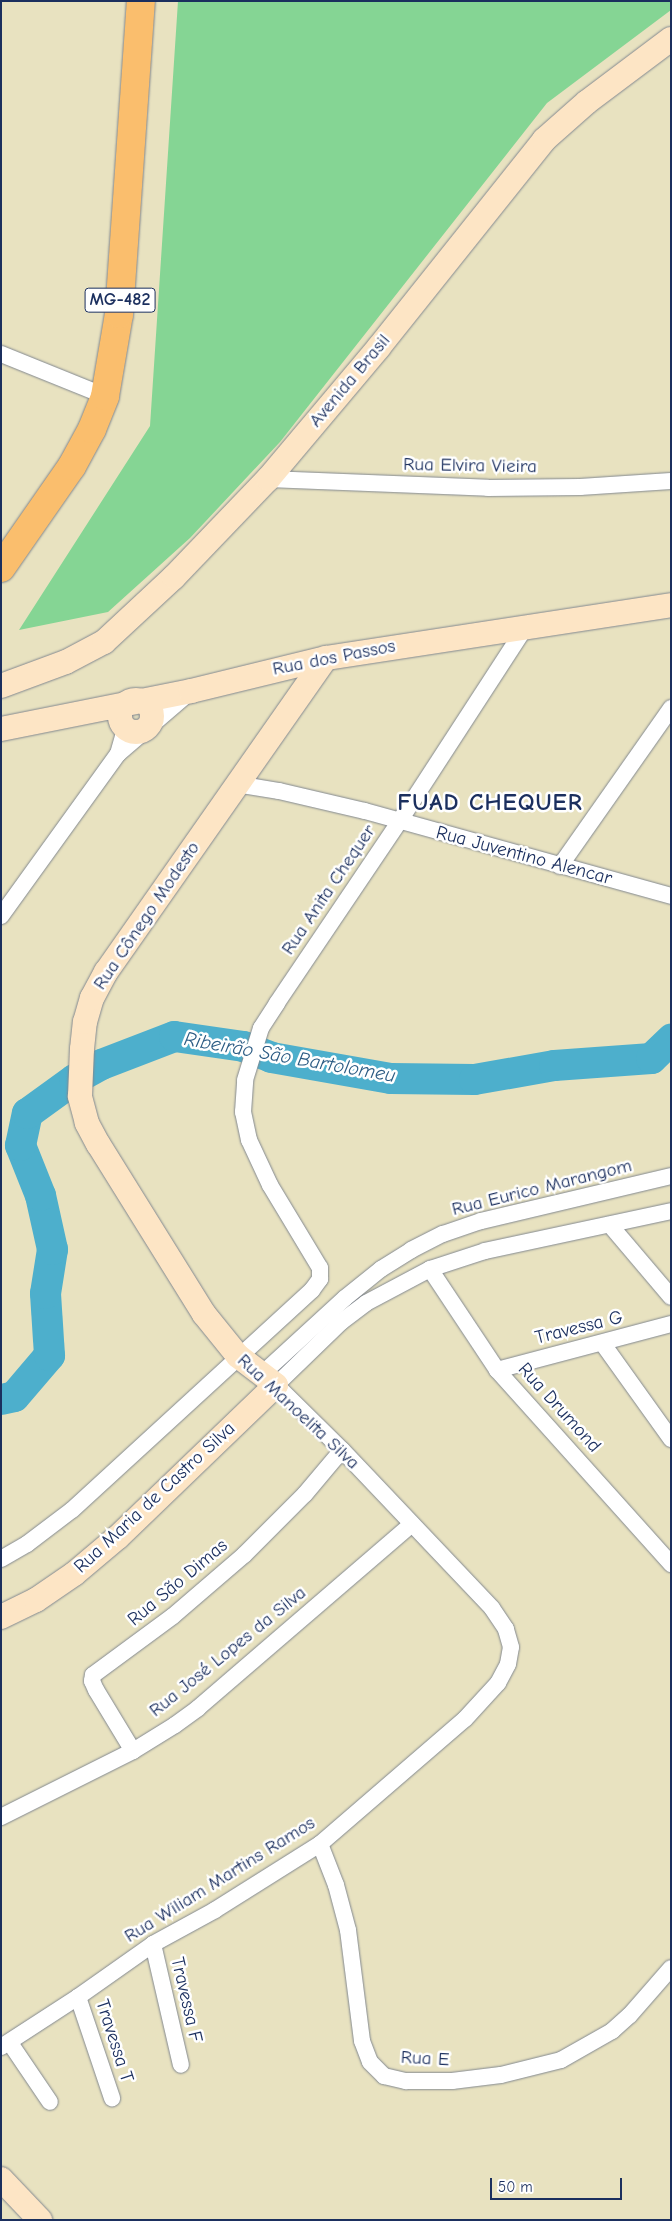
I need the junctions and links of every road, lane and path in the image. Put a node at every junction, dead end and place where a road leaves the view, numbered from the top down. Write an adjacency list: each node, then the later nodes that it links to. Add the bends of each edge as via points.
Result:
1 (141, 1): 4 (highway, MG-482, via 120,314)
2 (671, 39): 5 (street, Avenida Brasil, via 587,102 544,140 379,347)
3 (1, 354): 4 (street)
4 (105, 396): 7 (highway, MG-482, via 72,466)
5 (268, 479): 6 (street, Rua Elvira Vieira, via 488,488); 11 (street, Avenida Brasil, via 174,577 104,642 66,662)
6 (671, 482)
7 (1, 568)
8 (671, 605): 9 (street, Rua dos Passos)
9 (527, 625): 10 (street, Rua dos Passos); 21 (street, Rua Anita Chequer)
10 (326, 658): 12 (street, Rua dos Passos); 20 (street)
11 (1, 686)
12 (191, 691): 13 (street, Rua dos Passos); 18 (street)
13 (132, 701): 15 (street, Rua dos Passos); 16 (street, via 121,712); 18 (street, via 142,701 149,707 151,721)
14 (671, 708): 22 (street)
15 (92, 710): 16 (street, via 112,712); 17 (street, Rua dos Passos)
16 (122, 723): 18 (street, via 132,731); 19 (street, via 124,733)
17 (1, 729)
18 (145, 729): 19 (street)
19 (118, 754): 24 (street)
20 (236, 784): 21 (street, Rua Juventino Alencar, via 336,804); 25 (street, Rua Cônego Modesto, via 106,972 92,998 82,1049 80,1096 87,1123)
21 (399, 822): 22 (street, Rua Juventino Alencar); 33 (street, Rua Anita Chequer, via 261,1028 245,1080 244,1112 249,1140 270,1185 315,1258 320,1268 320,1279 312,1290)
22 (560, 866): 23 (street, Rua Juventino Alencar)
23 (671, 896)
24 (1, 916)
25 (98, 1144): 33 (street, Rua Manoelita Silva, via 204,1314)
26 (671, 1176): 35 (street, Rua Eurico Marangom, via 481,1222 443,1234 411,1250 345,1298)
27 (670, 1212): 28 (street)
28 (610, 1225): 29 (street, via 485,1251); 30 (street)
29 (430, 1269): 34 (street, Rua Drumond); 35 (street, via 382,1294 341,1322)
30 (671, 1296)
31 (671, 1324): 32 (street, Travessa G)
32 (603, 1344): 34 (street, Travessa G); 36 (street)
33 (238, 1356): 35 (street, Rua Manoelita Silva); 39 (street, via 72,1510)
34 (497, 1370): 40 (street, Rua Drumond)
35 (269, 1380): 37 (street, Rua Manoelita Silva); 41 (street, Rua Maria de Castro Silva, via 118,1537 74,1574 36,1600)
36 (671, 1439)
37 (342, 1450): 38 (street, Rua Manoelita Silva); 43 (street, Rua São Dimas, via 305,1494 244,1555 173,1616 93,1675 96,1690)
38 (412, 1524): 42 (street, Rua Manoelita Silva, via 502,1622 511,1646); 43 (street, Rua José Lopes da Silva, via 198,1708)
39 (1, 1559)
40 (671, 1564)
41 (1, 1617)
42 (508, 1664): 45 (street, Rua Wiliam Martins Ramos, via 498,1683 465,1719)
43 (134, 1751): 44 (street, Rua José Lopes da Silva)
44 (1, 1816)
45 (320, 1844): 46 (street, Rua Wiliam Martins Ramos, via 215,1910); 47 (street, Rua E, via 336,1885 348,1930 362,2041 370,2062 384,2076 406,2081 452,2081 501,2075 561,2060 612,2031)
46 (153, 1944): 48 (street, Rua Wiliam Martins Ramos); 50 (street, Travessa F)
47 (671, 1968)
48 (78, 1997): 49 (street, Rua Wiliam Martins Ramos); 51 (street, Travessa T)
49 (6, 2045): 52 (street)
50 (181, 2065)
51 (112, 2098)
52 (50, 2102)
53 (1, 2179): 54 (street)
54 (40, 2220)

